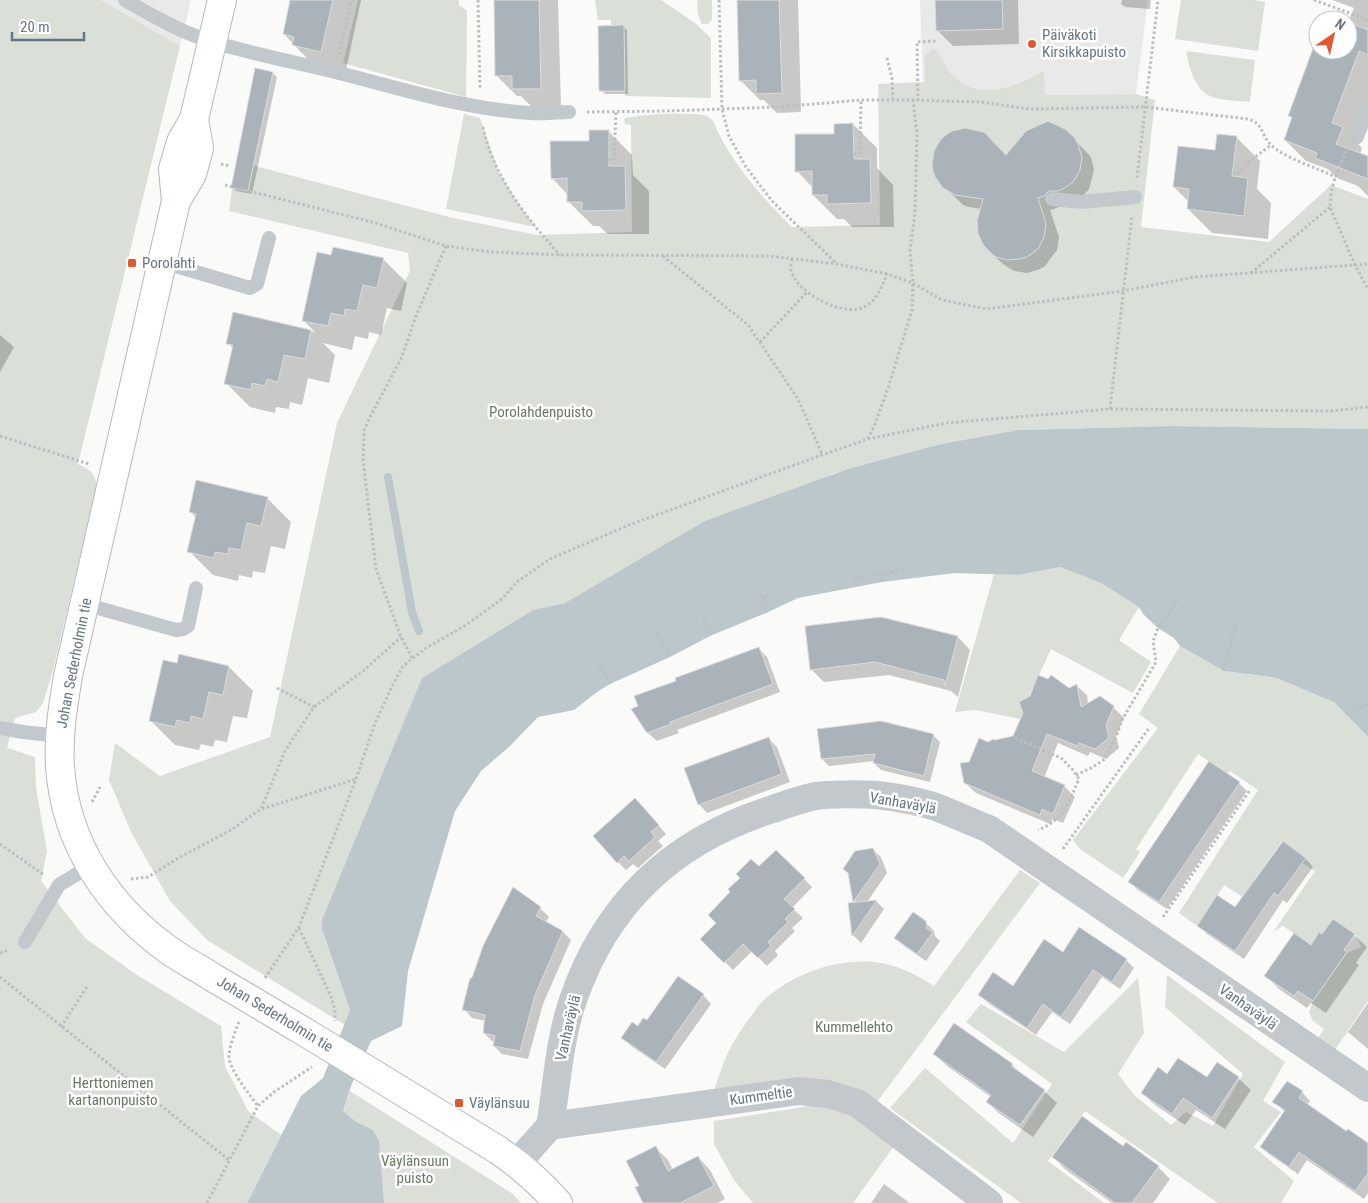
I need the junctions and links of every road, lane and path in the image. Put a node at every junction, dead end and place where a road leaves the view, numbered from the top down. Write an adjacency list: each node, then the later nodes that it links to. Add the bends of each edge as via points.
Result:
1 (125, 0): 10 (lane, via 178,29)
2 (222, 0): 10 (street, Johan Sederholmin tie)
3 (352, 0): 12 (path)
4 (478, 0): 18 (path)
5 (719, 0): 20 (path)
6 (1158, 0): 17 (path)
7 (1314, 0): 8 (path)
8 (1368, 20)
9 (936, 41): 16 (path, via 917,42)
10 (212, 42): 12 (lane); 38 (street, Johan Sederholmin tie, via 194,119 180,142 173,170 176,201)
11 (887, 58): 14 (path)
12 (335, 72): 18 (lane)
13 (860, 100): 14 (path); 20 (path); 25 (path, via 860,153)
14 (893, 100): 15 (path)
15 (913, 100): 16 (path); 44 (path, via 917,134 915,212 910,250)
16 (918, 101): 17 (path, via 981,102 1030,109)
17 (1145, 107): 24 (path, via 1256,121); 30 (path)
18 (481, 108): 22 (lane, via 533,114); 35 (path, via 486,138 499,173 520,206)
19 (1368, 108): 23 (lane)
20 (722, 109): 21 (path); 39 (path, via 729,136 746,167 772,202)
21 (616, 111): 22 (path); 26 (path, via 614,160)
22 (569, 112)
23 (1357, 136): 28 (path, via 1348,147)
24 (1271, 145): 27 (path, via 1246,163 1238,174); 28 (path)
25 (854, 154)
26 (609, 160)
27 (1233, 173)
28 (1336, 176): 32 (path)
29 (225, 185): 34 (path, via 372,222)
30 (1135, 197): 31 (lane, via 1080,202); 47 (path)
31 (1052, 199)
32 (1330, 207): 41 (path); 42 (path)
33 (269, 238): 38 (lane, via 257,284 250,288)
34 (446, 246): 35 (path, via 490,252); 70 (path, via 401,359 364,432 363,460 376,569)
35 (560, 255): 36 (path)
36 (663, 256): 37 (path); 48 (path, via 748,325)
37 (792, 259): 39 (path); 46 (path, via 791,270 798,283)
38 (162, 262): 54 (street, Johan Sederholmin tie)
39 (837, 264): 43 (path)
40 (1368, 264): 41 (path)
41 (1355, 265): 42 (path); 45 (path)
42 (1251, 273): 47 (path, via 1194,277)
43 (887, 274): 44 (path); 46 (path, via 876,298 855,310 830,306)
44 (913, 283): 47 (path, via 942,300 987,309); 52 (path, via 912,310)
45 (1368, 289)
46 (808, 291): 48 (path)
47 (1123, 291): 50 (path)
48 (760, 342): 53 (path, via 798,399)
49 (1368, 408): 50 (path, via 1331,411)
50 (1110, 409): 52 (path, via 946,423)
51 (0, 436): 54 (path)
52 (868, 439): 53 (path)
53 (822, 454): 72 (path, via 629,525 550,559 518,581 503,598 474,620)
54 (114, 472): 64 (street, Johan Sederholmin tie)
55 (905, 570): 56 (path)
56 (880, 574): 57 (path); 58 (path)
57 (852, 578)
58 (882, 582)
59 (196, 588): 64 (lane, via 188,626 176,630)
60 (769, 595): 61 (path)
61 (764, 597): 63 (path); 66 (path)
62 (1180, 597): 84 (path, via 1158,628 1153,641 1156,662 1122,720 1105,759)
63 (756, 598)
64 (84, 604): 82 (street, Johan Sederholmin tie, via 68,676)
65 (701, 612): 69 (path)
66 (766, 613)
67 (1236, 624): 74 (path)
68 (658, 632): 71 (path)
69 (710, 636)
70 (401, 637): 72 (path); 78 (path, via 362,672)
71 (670, 657)
72 (412, 658): 85 (path, via 403,666 375,722)
73 (599, 664): 75 (path)
74 (1224, 671)
75 (610, 684)
76 (276, 688): 78 (path)
77 (1368, 704): 79 (path)
78 (314, 707): 87 (path, via 285,751)
79 (1346, 714)
80 (0, 728): 82 (lane)
81 (1149, 728): 91 (path)
82 (60, 736): 90 (street, Johan Sederholmin tie, via 60,767 66,805)
83 (1015, 738): 84 (path, via 1061,758)
84 (1076, 775): 88 (path, via 1078,779 1059,818)
85 (356, 778): 87 (path); 94 (path)
86 (1250, 790): 95 (path)
87 (261, 809): 93 (path, via 231,830)
88 (1035, 832)
89 (0, 844): 92 (path)
90 (90, 866): 96 (lane, via 59,885); 108 (street, Johan Sederholmin tie, bridge, via 131,919 170,951)
91 (1049, 870): 95 (street, Vanhaväylä); 106 (street, Vanhaväylä, via 989,829 934,806 876,795 818,796 723,828 671,858 650,876 612,919 598,942 586,966 562,1038)
92 (45, 876)
93 (148, 877)
94 (299, 927): 98 (path); 100 (path)
95 (1148, 938): 104 (street, Vanhaväylä)
96 (25, 942)
97 (0, 977): 101 (path)
98 (262, 984)
99 (88, 985): 101 (path)
100 (332, 999)
101 (61, 1027): 107 (path)
102 (234, 1034): 105 (path, via 228,1058)
103 (312, 1067): 105 (path)
104 (1368, 1088)
105 (258, 1106): 107 (path)
106 (550, 1126): 108 (street); 111 (street, Kummeltie, via 799,1091 828,1094 857,1103)
107 (229, 1160): 109 (path)
108 (517, 1163): 110 (street)
109 (208, 1203)
110 (558, 1203)
111 (989, 1203)

